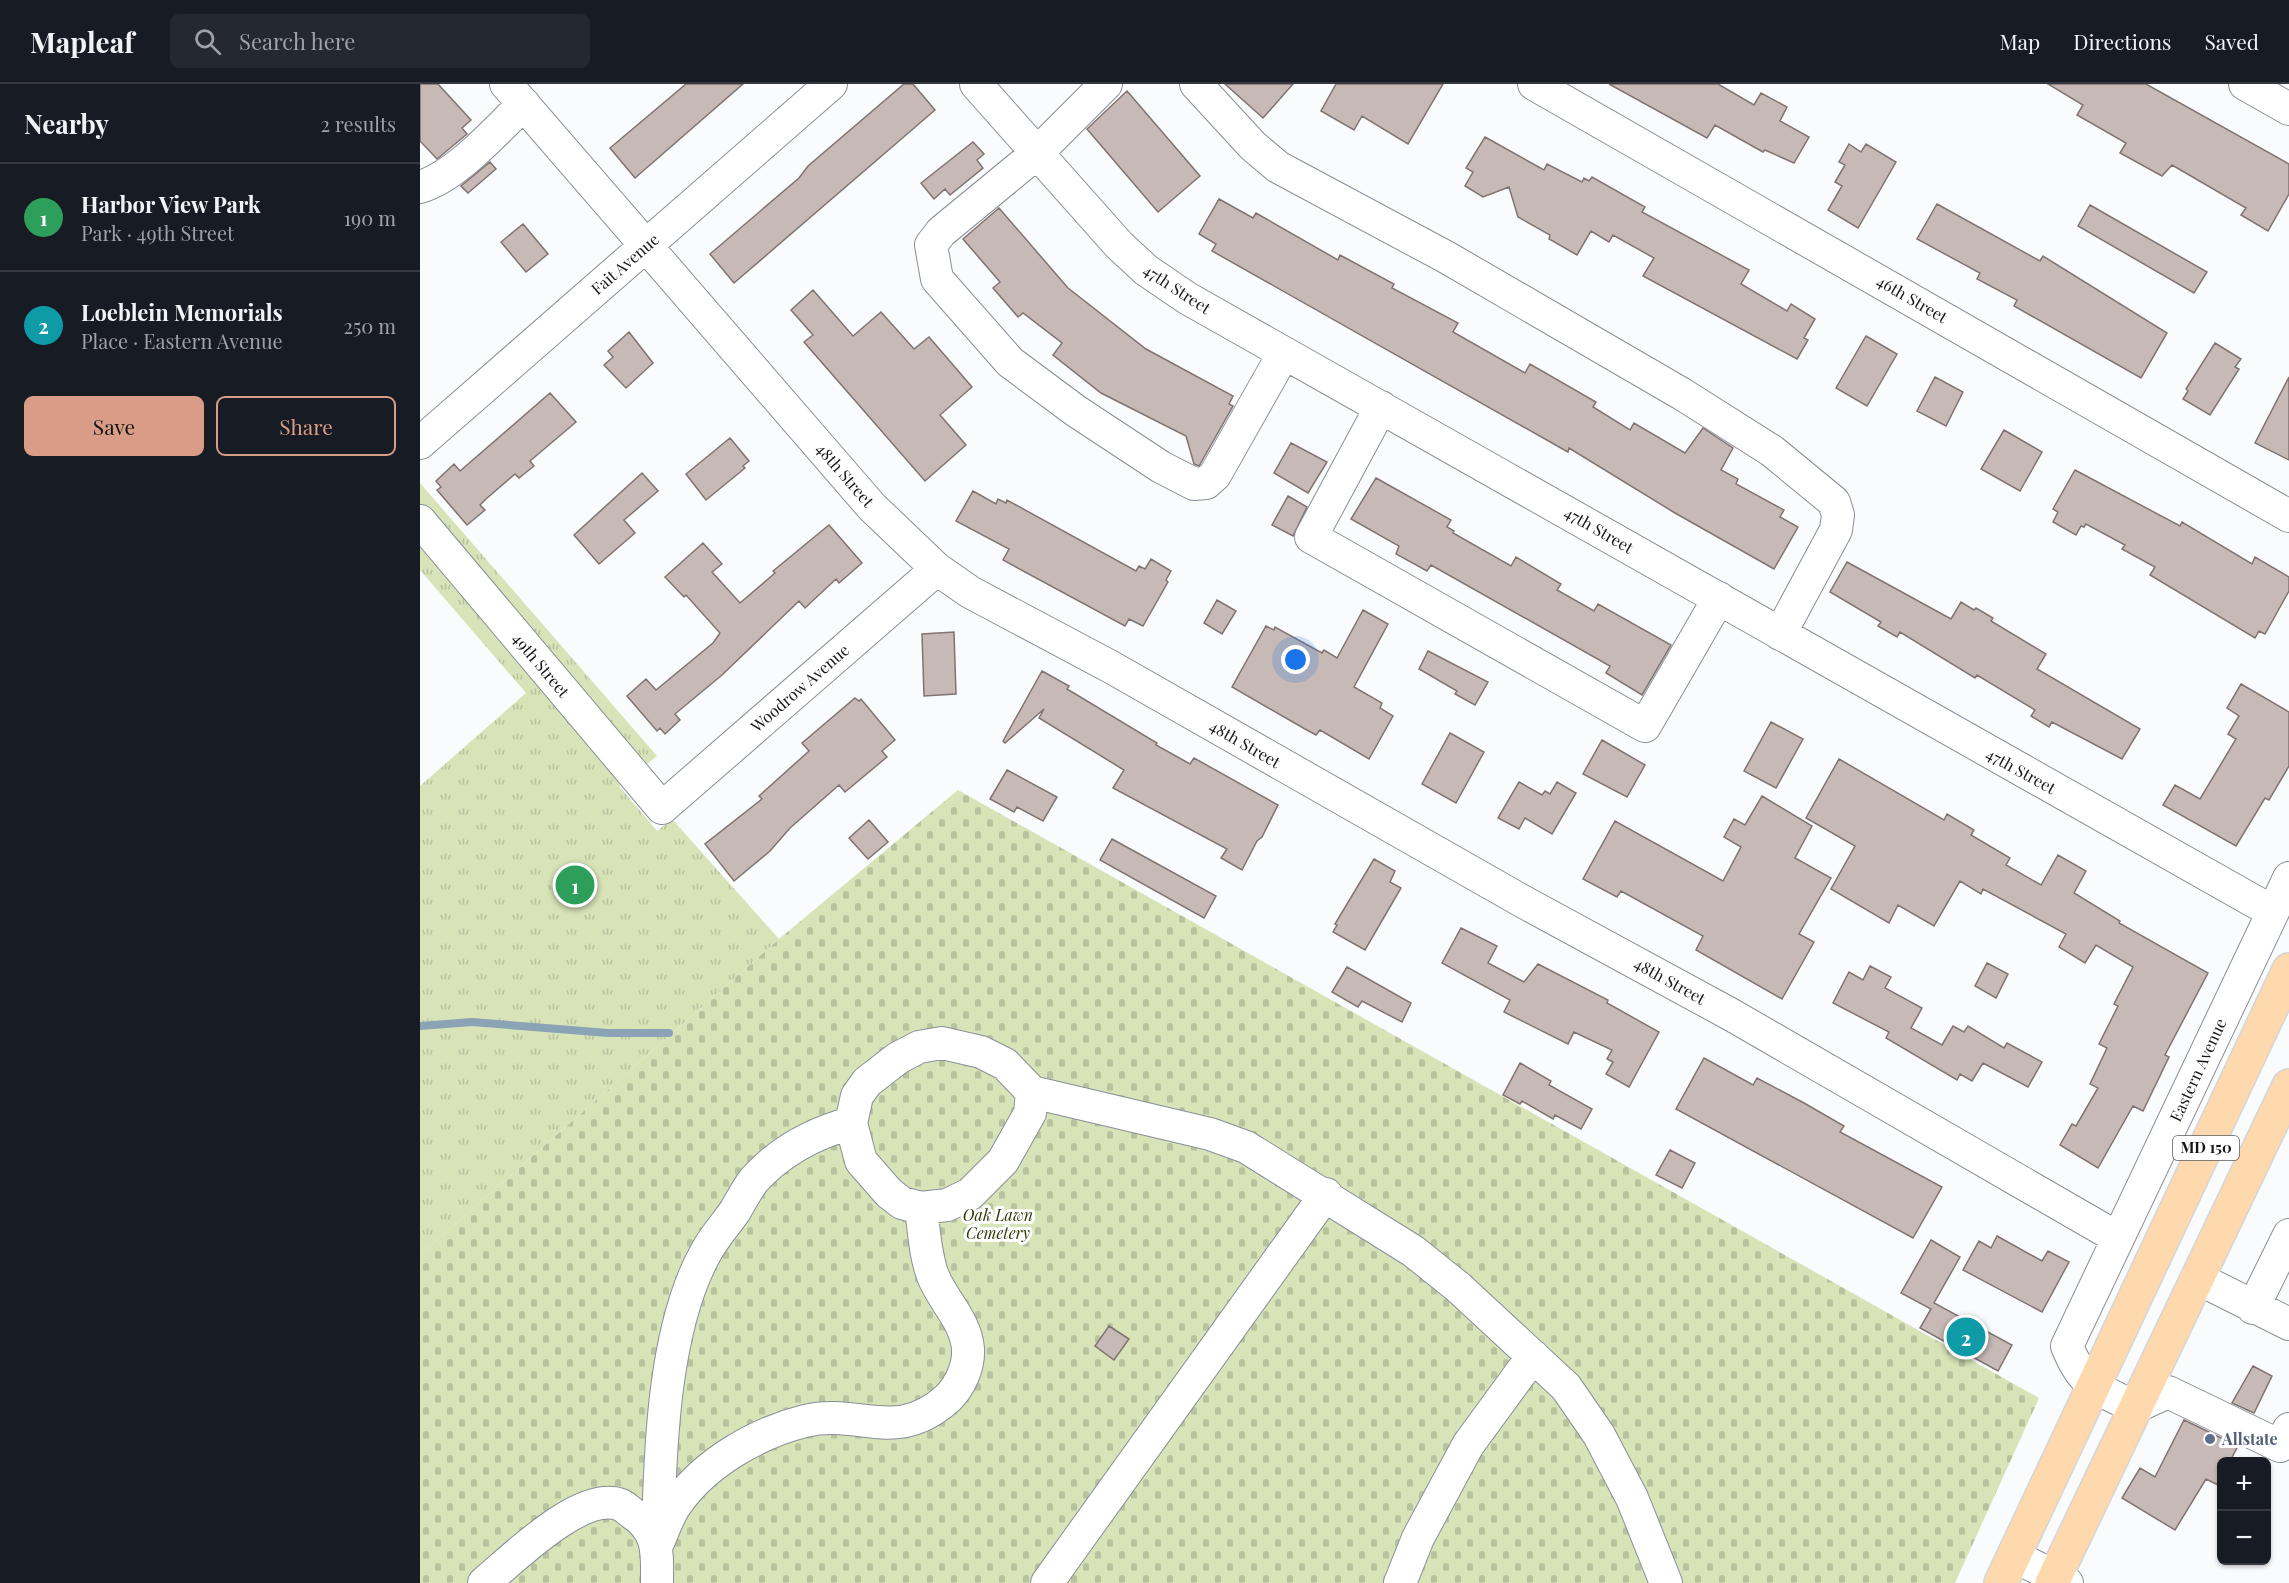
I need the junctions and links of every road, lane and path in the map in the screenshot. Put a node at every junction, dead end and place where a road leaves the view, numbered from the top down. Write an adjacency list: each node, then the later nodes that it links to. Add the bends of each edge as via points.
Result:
1 (831, 84): 11 (street, Fait Avenue)
2 (976, 84): 9 (street, 47th Street)
3 (1106, 84): 9 (street)
4 (1196, 84): 19 (street, via 1253,146 1278,167 1446,257 1682,394 1772,450 1833,502 1838,515 1836,530)
5 (1534, 84): 15 (street, 46th Street)
6 (2245, 84): 8 (street)
7 (515, 94): 10 (street, via 472,152); 11 (street, 48th Street)
8 (2289, 109)
9 (1037, 153): 12 (street, 47th Street, via 1146,270); 12 (street, via 941,232 931,245 937,279 1010,362 1161,467 1194,484 1206,483 1215,475)
10 (420, 187)
11 (647, 244): 14 (street, Fait Avenue); 17 (street, 48th Street, via 873,507)
12 (1284, 353): 13 (street, 47th Street)
13 (1381, 407): 18 (street, 47th Street); 18 (street, via 1311,537 1645,726)
14 (420, 444)
15 (2289, 516)
16 (420, 521): 20 (street, 49th Street)
17 (937, 569): 20 (street, Woodrow Avenue); 30 (street, 48th Street, via 1522,901 1730,1014)
18 (1719, 598): 19 (street, 47th Street)
19 (1780, 634): 22 (street, 47th Street)
20 (662, 808)
21 (2289, 878): 22 (street, Eastern Avenue)
22 (2273, 912): 30 (street, Eastern Avenue)
23 (2289, 970): 31 (main road, MD 150)
24 (2289, 1086): 32 (main road, MD 150)
25 (1032, 1092): 26 (street, via 1005,1064 981,1052 942,1043 919,1047 867,1082 857,1096); 27 (street, via 1210,1134 1246,1147); 28 (street, via 1030,1113 1018,1137 988,1179 970,1194 947,1205)
26 (851, 1123): 28 (street, via 861,1161 875,1179 902,1203); 39 (street, via 817,1133 754,1180 706,1252 682,1308 667,1395)
27 (1326, 1194): 35 (street, via 1422,1258); 44 (street)
28 (921, 1208): 39 (street, via 933,1276 963,1329 968,1350 958,1389 935,1409 914,1420 883,1424 807,1421 762,1435 704,1474 676,1504)
29 (2289, 1235): 33 (street)
30 (2118, 1238): 36 (street, Eastern Avenue, via 2067,1346 2076,1370)
31 (2156, 1256): 32 (main road); 36 (main road, MD 150)
32 (2197, 1278): 33 (street); 37 (main road, MD 150)
33 (2253, 1308): 34 (street)
34 (2289, 1324)
35 (1533, 1356): 45 (street, via 1468,1445 1418,1538); 46 (street, via 1566,1388 1599,1435 1632,1498)
36 (2094, 1386): 37 (street, Eastern Avenue); 40 (main road, MD 150)
37 (2135, 1407): 38 (street, via 2168,1392 2280,1446); 41 (main road, MD 150)
38 (2289, 1429)
39 (657, 1545): 42 (street, via 639,1518 620,1505 601,1504 579,1510 556,1524); 43 (street)
40 (2007, 1570): 41 (street)
41 (2058, 1581)
42 (484, 1583)
43 (657, 1583)
44 (1047, 1583)
45 (1400, 1583)
46 (1666, 1583)

